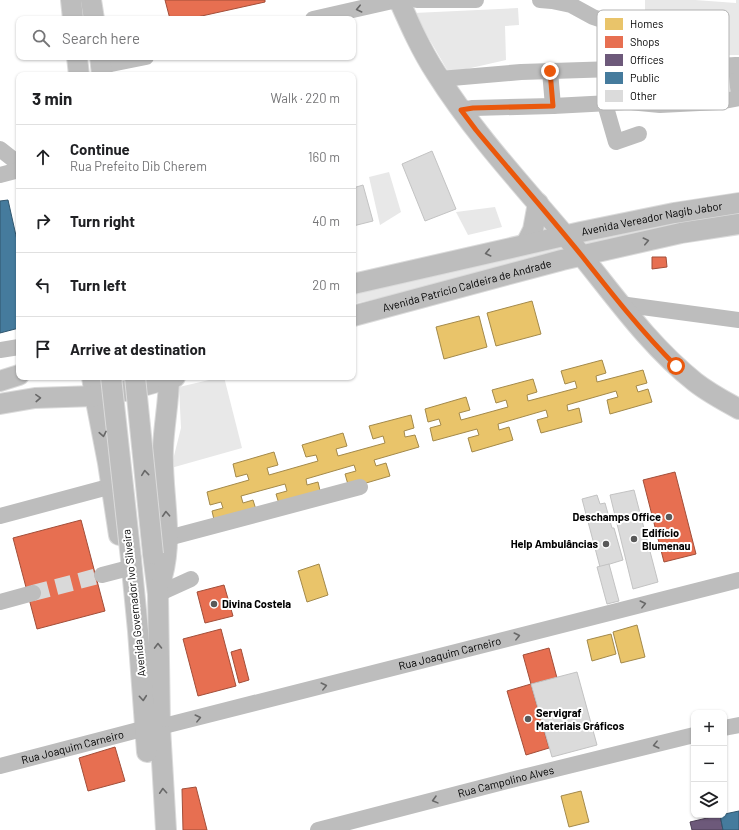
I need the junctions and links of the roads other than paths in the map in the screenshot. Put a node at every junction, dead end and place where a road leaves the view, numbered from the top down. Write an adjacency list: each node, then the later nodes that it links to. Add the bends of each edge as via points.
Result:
1 (71, 0): 7 (main road)
2 (91, 0): 8 (main road)
3 (398, 0): 9 (street, one-way to 9); 16 (main road, via 420,46)
4 (417, 0): 5 (street)
5 (476, 0)
6 (540, 0): 10 (street, via 571,5)
7 (73, 16)
8 (94, 16)
9 (326, 16)
10 (597, 18)
11 (131, 60): 13 (street)
12 (737, 65): 17 (street)
13 (101, 66)
14 (597, 69): 15 (street)
15 (550, 71): 16 (street); 20 (street)
16 (440, 79): 21 (main road)
17 (739, 98): 18 (street)
18 (729, 99)
19 (597, 104): 20 (street)
20 (553, 106): 21 (street)
21 (461, 110): 28 (main road)
22 (607, 110): 23 (street, via 616,142)
23 (639, 134)
24 (0, 149): 25 (street)
25 (16, 162)
26 (16, 171): 27 (street)
27 (0, 175)
28 (538, 203): 31 (main road); 32 (main road, via 533,230)
29 (739, 203): 31 (main road, Avenida Vereador Nagib Jabor, via 674,213)
30 (739, 224): 33 (main road, Avenida Vereador Nagib Jabor, one-way to 30, via 682,233)
31 (565, 236): 32 (main road); 34 (main road)
32 (526, 244): 36 (main road, one-way to 36)
33 (608, 250): 34 (main road, Avenida Vereador Nagib Jabor); 35 (main road, via 600,259)
34 (582, 256): 35 (main road); 38 (main road, Avenida Patrício Caldeira de Andrade)
35 (599, 278): 37 (main road)
36 (356, 283)
37 (620, 304): 39 (street); 50 (main road, via 648,338 676,366 716,397)
38 (356, 315)
39 (739, 320)
40 (16, 347): 41 (street)
41 (0, 350)
42 (16, 376): 43 (main road)
43 (0, 380)
44 (111, 380): 55 (main road, Avenida Governador Ivo Silveira, bridge)
45 (134, 380): 60 (main road, Avenida Governador Ivo Silveira, one-way to 45, bridge)
46 (164, 380): 48 (main road, via 125,391)
47 (171, 380): 54 (main road, one-way to 47, via 163,449)
48 (93, 386): 49 (main road, one-way to 48); 51 (main road, one-way to 51)
49 (0, 404)
50 (739, 409)
51 (112, 486): 53 (street); 55 (main road)
52 (360, 487): 54 (street)
53 (0, 516)
54 (168, 538): 60 (main road)
55 (128, 564): 56 (street); 64 (main road, Avenida Governador Ivo Silveira, one-way to 64)
56 (102, 575)
57 (191, 579): 60 (street)
58 (739, 580): 64 (street, Rua Joaquim Carneiro, one-way to 58)
59 (33, 593): 61 (street)
60 (158, 594): 64 (main road, Avenida Governador Ivo Silveira, one-way to 60)
61 (0, 602)
62 (739, 725): 63 (street)
63 (727, 727)
64 (153, 728): 66 (street, Rua Joaquim Carneiro); 67 (main road, Avenida Governador Ivo Silveira); 68 (main road, Avenida Governador Ivo Silveira, one-way to 64)
65 (691, 736): 69 (street, Rua Campolino Alves, one-way to 69)
66 (0, 766)
67 (152, 830)
68 (166, 830)
69 (318, 830)

